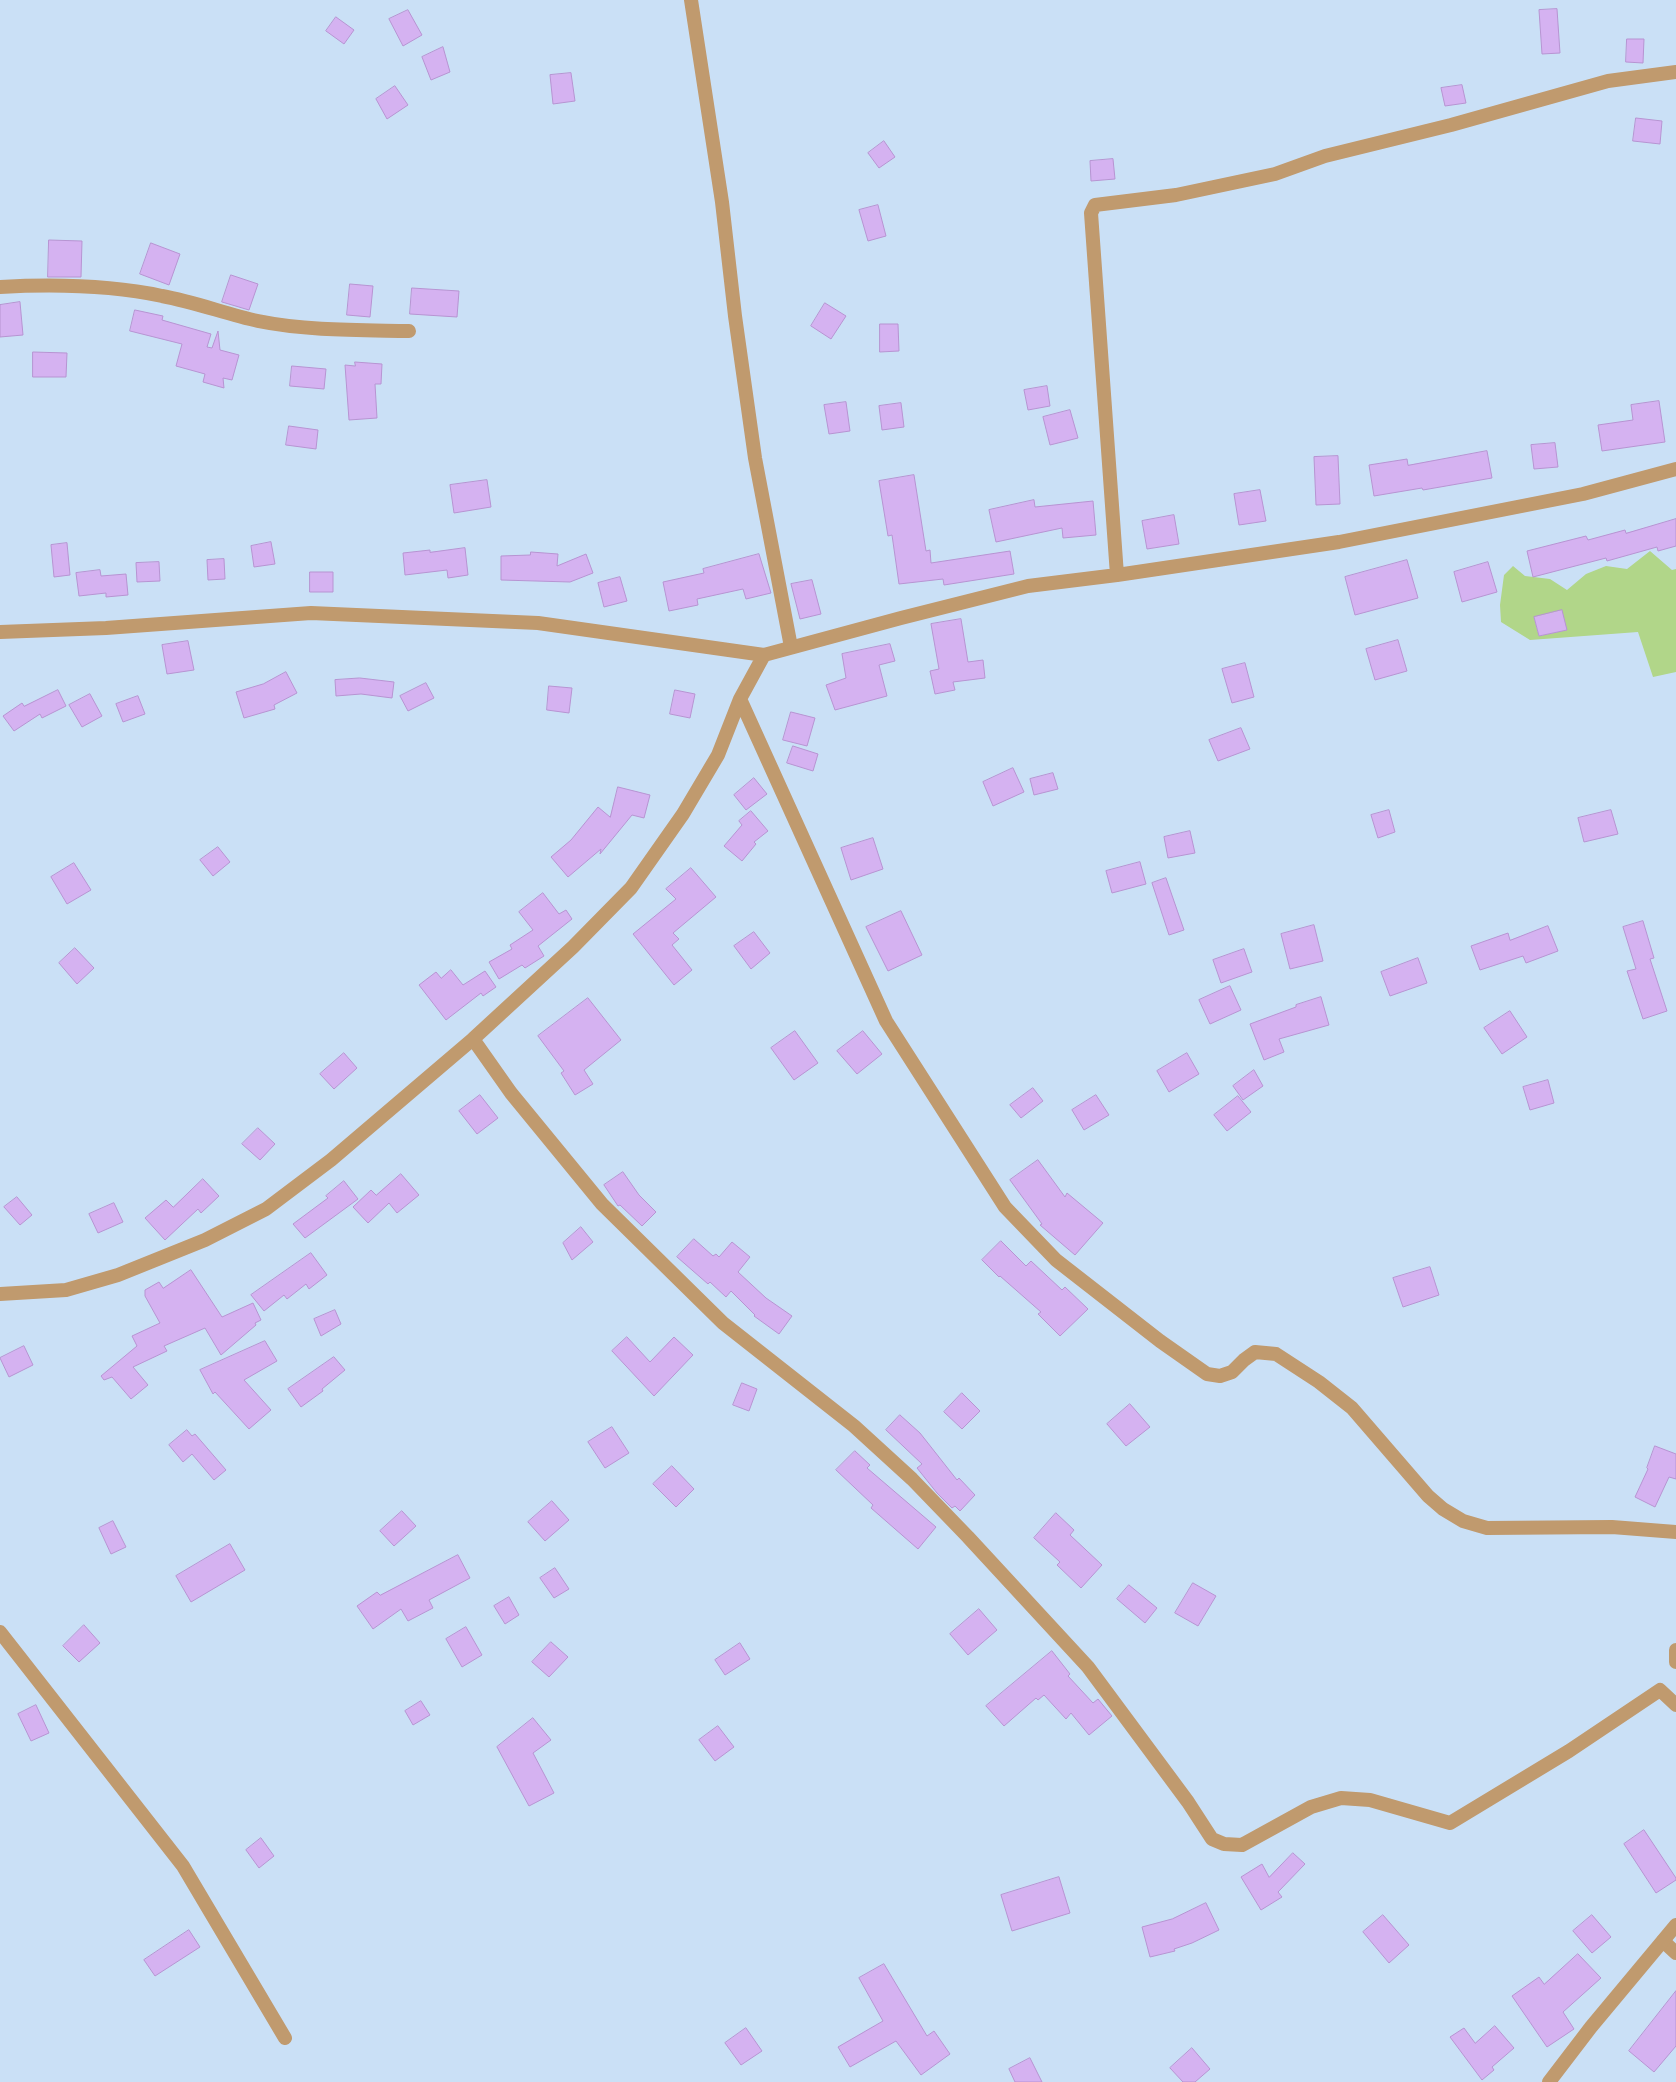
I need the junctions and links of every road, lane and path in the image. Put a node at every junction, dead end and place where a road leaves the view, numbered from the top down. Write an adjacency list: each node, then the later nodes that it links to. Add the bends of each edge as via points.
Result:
1 (691, 0): 8 (street, via 722,202 755,458)
2 (1676, 72): 6 (street, via 1608,81 1325,156 1275,174 1176,195 1096,205 1091,214)
3 (0, 287): 4 (street, via 105,288 160,295 258,321 312,328)
4 (409, 331)
5 (1676, 469): 6 (street, via 1583,494 1339,542)
6 (1117, 576): 8 (street, via 1028,586)
7 (0, 632): 9 (street, via 311,613 538,623)
8 (791, 647): 9 (street)
9 (764, 655): 10 (street)
10 (740, 699): 11 (street, via 718,755 683,814 631,888 573,947); 13 (street, via 886,1021 1005,1207 1056,1260 1208,1374 1220,1376 1232,1372 1255,1352 1276,1354 1352,1408 1428,1496 1463,1520 1487,1528 1612,1527)
11 (473, 1039): 12 (street, via 331,1160 266,1208 205,1240 118,1274 66,1290); 17 (street, via 512,1093 602,1204 723,1323 854,1426 912,1479 1088,1667 1212,1839 1224,1844 1242,1845 1311,1807 1341,1798 1370,1800 1450,1823 1569,1751 1660,1690)
12 (0, 1294)
13 (1676, 1532)
14 (0, 1632): 21 (street, via 183,1866)
15 (1676, 1650): 16 (street)
16 (1676, 1662)
17 (1676, 1705)
18 (1676, 1925): 19 (street)
19 (1663, 1941): 20 (street); 22 (street)
20 (1676, 1953)
21 (285, 2038)
22 (1548, 2082)

